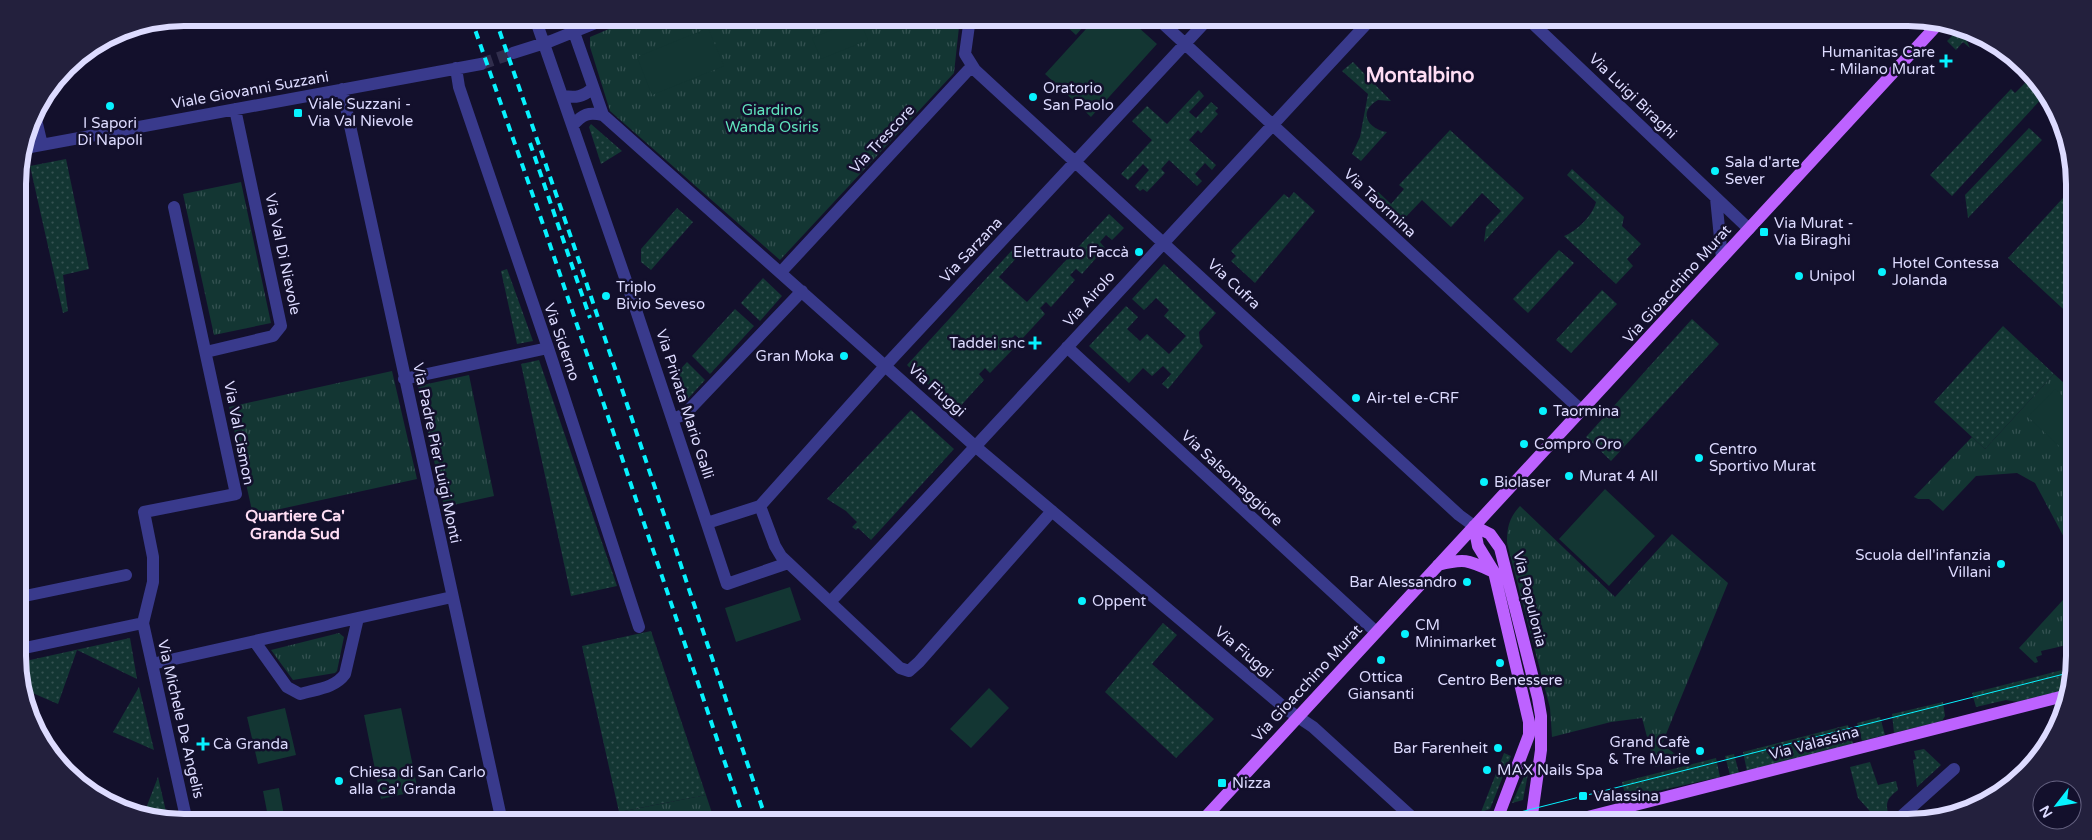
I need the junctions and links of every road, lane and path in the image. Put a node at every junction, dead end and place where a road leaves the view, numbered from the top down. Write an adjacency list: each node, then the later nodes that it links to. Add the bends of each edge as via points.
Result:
1 (538, 26): 12 (street, Via Privata Mario Galli)
2 (571, 26): 10 (street)
3 (588, 26): 10 (street)
4 (969, 26): 15 (street, via 965,54)
5 (1166, 26): 11 (street, Via Taormina)
6 (1201, 26): 11 (street, Via Sarzana)
7 (1359, 26): 22 (street, Via Airolo)
8 (1535, 26): 28 (street, Via Luigi Biraghi)
9 (1934, 28): 30 (main road, Via Gioacchino Murat)
10 (573, 32): 12 (street); 17 (street)
11 (1184, 42): 22 (street, Via Taormina); 27 (street, Via Sarzana)
12 (544, 43): 13 (street); 19 (street, Via Privata Mario Galli)
13 (513, 53)
14 (481, 64): 16 (street, Viale Giovanni Suzzani)
15 (972, 66): 27 (street, Via Cufra); 33 (street, Via Trescore)
16 (456, 68): 18 (street, Viale Giovanni Suzzani); 36 (street, Via Siderno, via 459,87)
17 (593, 88): 19 (street, via 586,95 575,98); 21 (street)
18 (342, 89): 20 (street, Viale Giovanni Suzzani); 39 (street, Via Padre Pier Luigi Monti)
19 (563, 96): 24 (street, Via Privata Mario Galli)
20 (236, 109): 25 (street, Viale Giovanni Suzzani); 37 (street, Via Val Di Nievole, via 281,326 273,336)
21 (603, 115): 24 (street, via 582,115); 33 (street, Via Fiuggi)
22 (1272, 124): 31 (street, Via Airolo); 40 (street, Via Taormina)
23 (37, 125): 25 (street)
24 (573, 125): 41 (street, Via Privata Mario Galli)
25 (42, 145): 26 (street, Viale Giovanni Suzzani)
26 (31, 147)
27 (1076, 161): 31 (street, Via Cufra); 38 (street, Via Sarzana)
28 (1716, 198): 30 (street, Via Luigi Biraghi); 32 (street)
29 (174, 207): 37 (street, Via Val Cismon)
30 (1749, 230): 32 (main road, Via Gioacchino Murat)
31 (1164, 242): 35 (street, Via Airolo); 46 (street, Via Cufra)
32 (1722, 258): 40 (main road, Via Gioacchino Murat)
33 (781, 272): 34 (street, Via Fiuggi)
34 (802, 291): 38 (street, Via Fiuggi); 41 (street, via 685,414)
35 (1067, 347): 42 (street, Via Airolo); 57 (street, Via Salsomaggiore)
36 (548, 348): 39 (street); 56 (street, Via Siderno)
37 (206, 352): 55 (street, Via Val Cismon, via 236,494 144,512 153,557 153,582)
38 (886, 365): 42 (street, Via Fiuggi); 43 (street, Via Sarzana)
39 (404, 379): 52 (street, Via Padre Pier Luigi Monti)
40 (1582, 411): 46 (main road, Via Gioacchino Murat)
41 (673, 420): 45 (street, Via Privata Mario Galli)
42 (976, 447): 44 (street, Via Fiuggi); 53 (street, Via Airolo)
43 (760, 506): 45 (street); 47 (street, via 777,551)
44 (1052, 512): 53 (street, via 909,671 900,668); 62 (street, Via Fiuggi)
45 (706, 523): 47 (street, Via Privata Mario Galli, via 727,584)
46 (1474, 526): 48 (main road, Via Gioacchino Murat); 49 (main road, Via Populonia, via 1478,546); 67 (main road, Via Populonia, via 1490,534 1500,548 1538,698 1541,750)
47 (788, 563): 53 (street)
48 (1438, 565): 49 (main road, via 1469,560); 57 (main road, Via Gioacchino Murat)
49 (1494, 572): 66 (main road, Via Populonia, via 1529,722 1529,735)
50 (126, 575): 51 (street)
51 (26, 596)
52 (452, 596): 54 (street); 71 (street, Via Padre Pier Luigi Monti)
53 (830, 602)
54 (358, 618): 58 (street); 58 (street, via 342,679 335,685 300,694 287,687)
55 (143, 623): 59 (street); 60 (street, Via Michele De Angelis)
56 (639, 627)
57 (1376, 632): 62 (main road, Via Gioacchino Murat)
58 (255, 642): 60 (street)
59 (26, 648)
60 (152, 664): 70 (street, Via Michele De Angelis)
61 (2060, 697): 68 (main road, Via Valassina)
62 (1298, 717): 64 (main road, Via Gioacchino Murat); 65 (street, Via Fiuggi)
63 (1954, 769): 69 (street)
64 (1209, 813)
65 (1408, 813)
66 (1499, 813)
67 (1531, 813)
68 (1603, 813)
69 (1905, 813)
70 (186, 814)
71 (500, 814)

